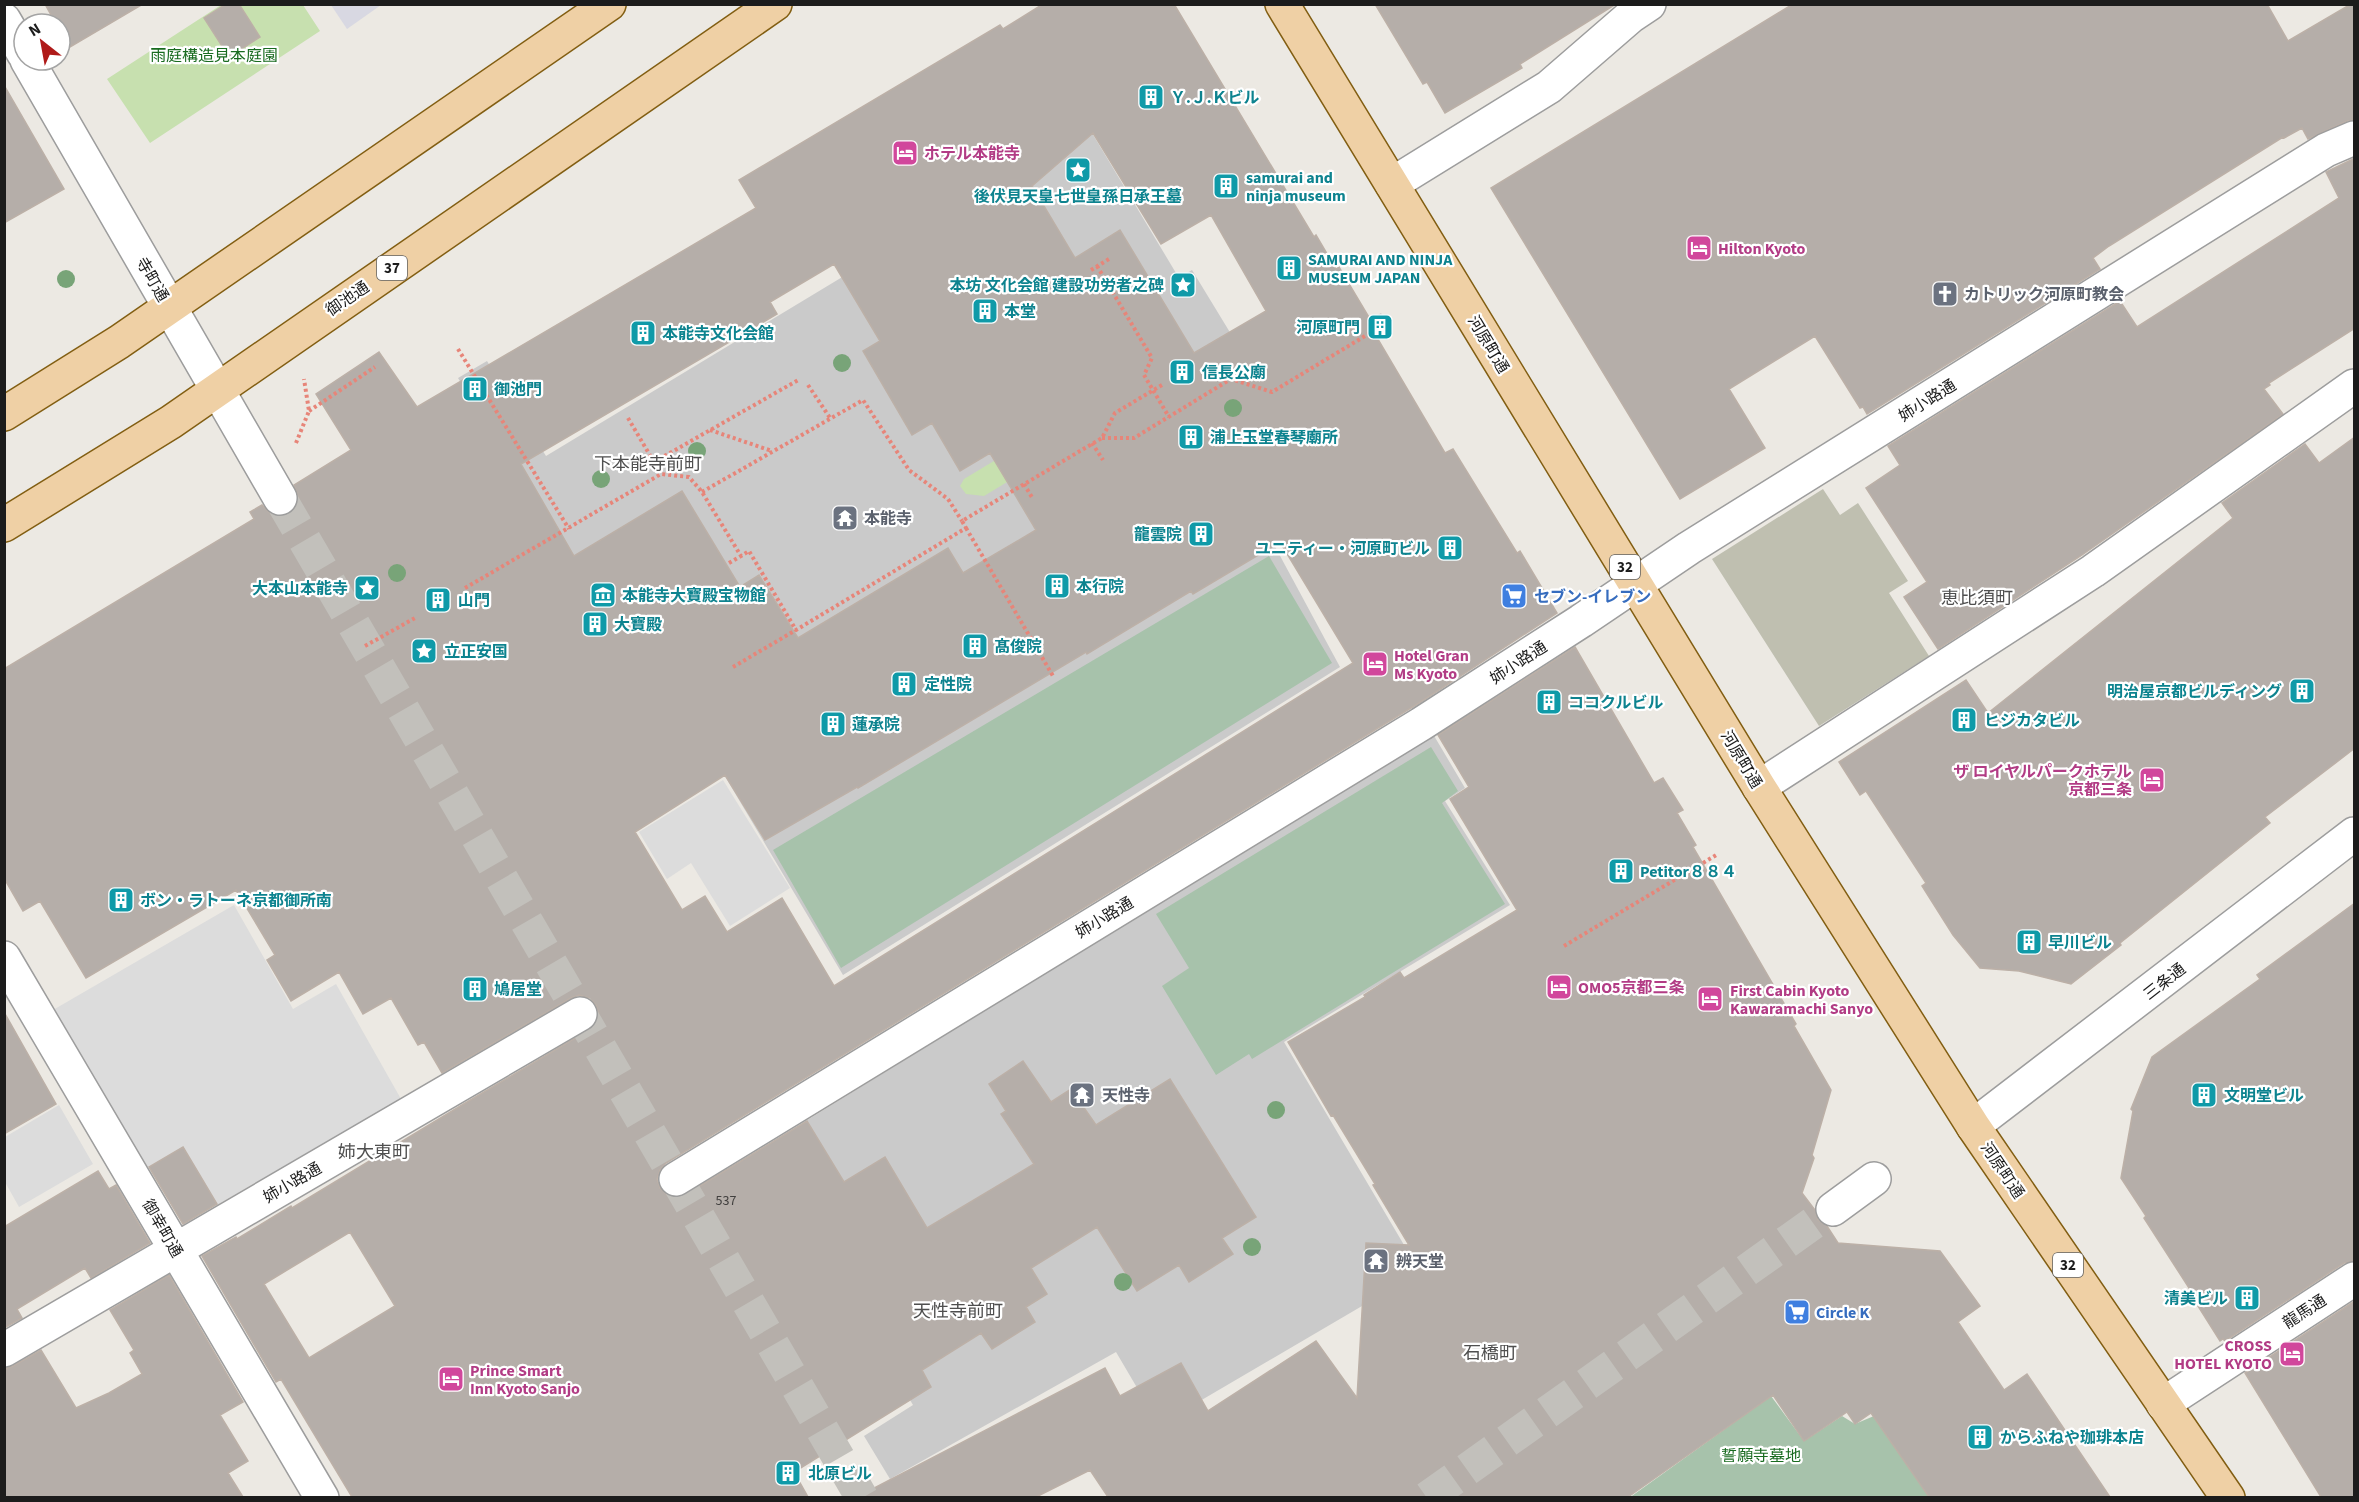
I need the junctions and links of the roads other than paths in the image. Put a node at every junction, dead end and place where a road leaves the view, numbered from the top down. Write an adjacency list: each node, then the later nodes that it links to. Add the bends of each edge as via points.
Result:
1 (609, 4): 10 (main road)
2 (775, 4): 12 (main road, 御池通 / 37)
3 (1282, 4): 9 (main road, 河原町通 / 32)
4 (1649, 4): 9 (street, via 1550,87)
5 (4, 21): 6 (street)
6 (12, 34)
7 (34, 72): 10 (street, 寺町通)
8 (2355, 138): 16 (street, 姉小路通, via 2326,150)
9 (1392, 184): 16 (main road, 河原町通 / 32)
10 (169, 308): 12 (street, 寺町通); 13 (main road)
11 (2355, 386): 17 (street, via 2093,571)
12 (217, 388): 14 (street, 寺町通); 15 (main road, 御池通 / 37, via 171,422)
13 (4, 414)
14 (280, 498)
15 (4, 525)
16 (1635, 584): 17 (main road, 河原町通 / 32); 22 (street, 姉小路通, via 1421,724)
17 (1759, 787): 21 (main road, 河原町通 / 32)
18 (2355, 834): 21 (street, 三条通)
19 (4, 958): 25 (street, 御幸町通)
20 (580, 1014): 25 (street, 姉小路通)
21 (1973, 1126): 28 (main road, 河原町通 / 32)
22 (676, 1179)
23 (1874, 1179): 24 (street)
24 (1833, 1209)
25 (175, 1250): 27 (street, 姉小路通); 29 (street, 御幸町通)
26 (2355, 1279): 28 (street, 龍馬通)
27 (4, 1350)
28 (2163, 1404): 30 (main road, 河原町通 / 32)
29 (322, 1497)
30 (2228, 1497)

